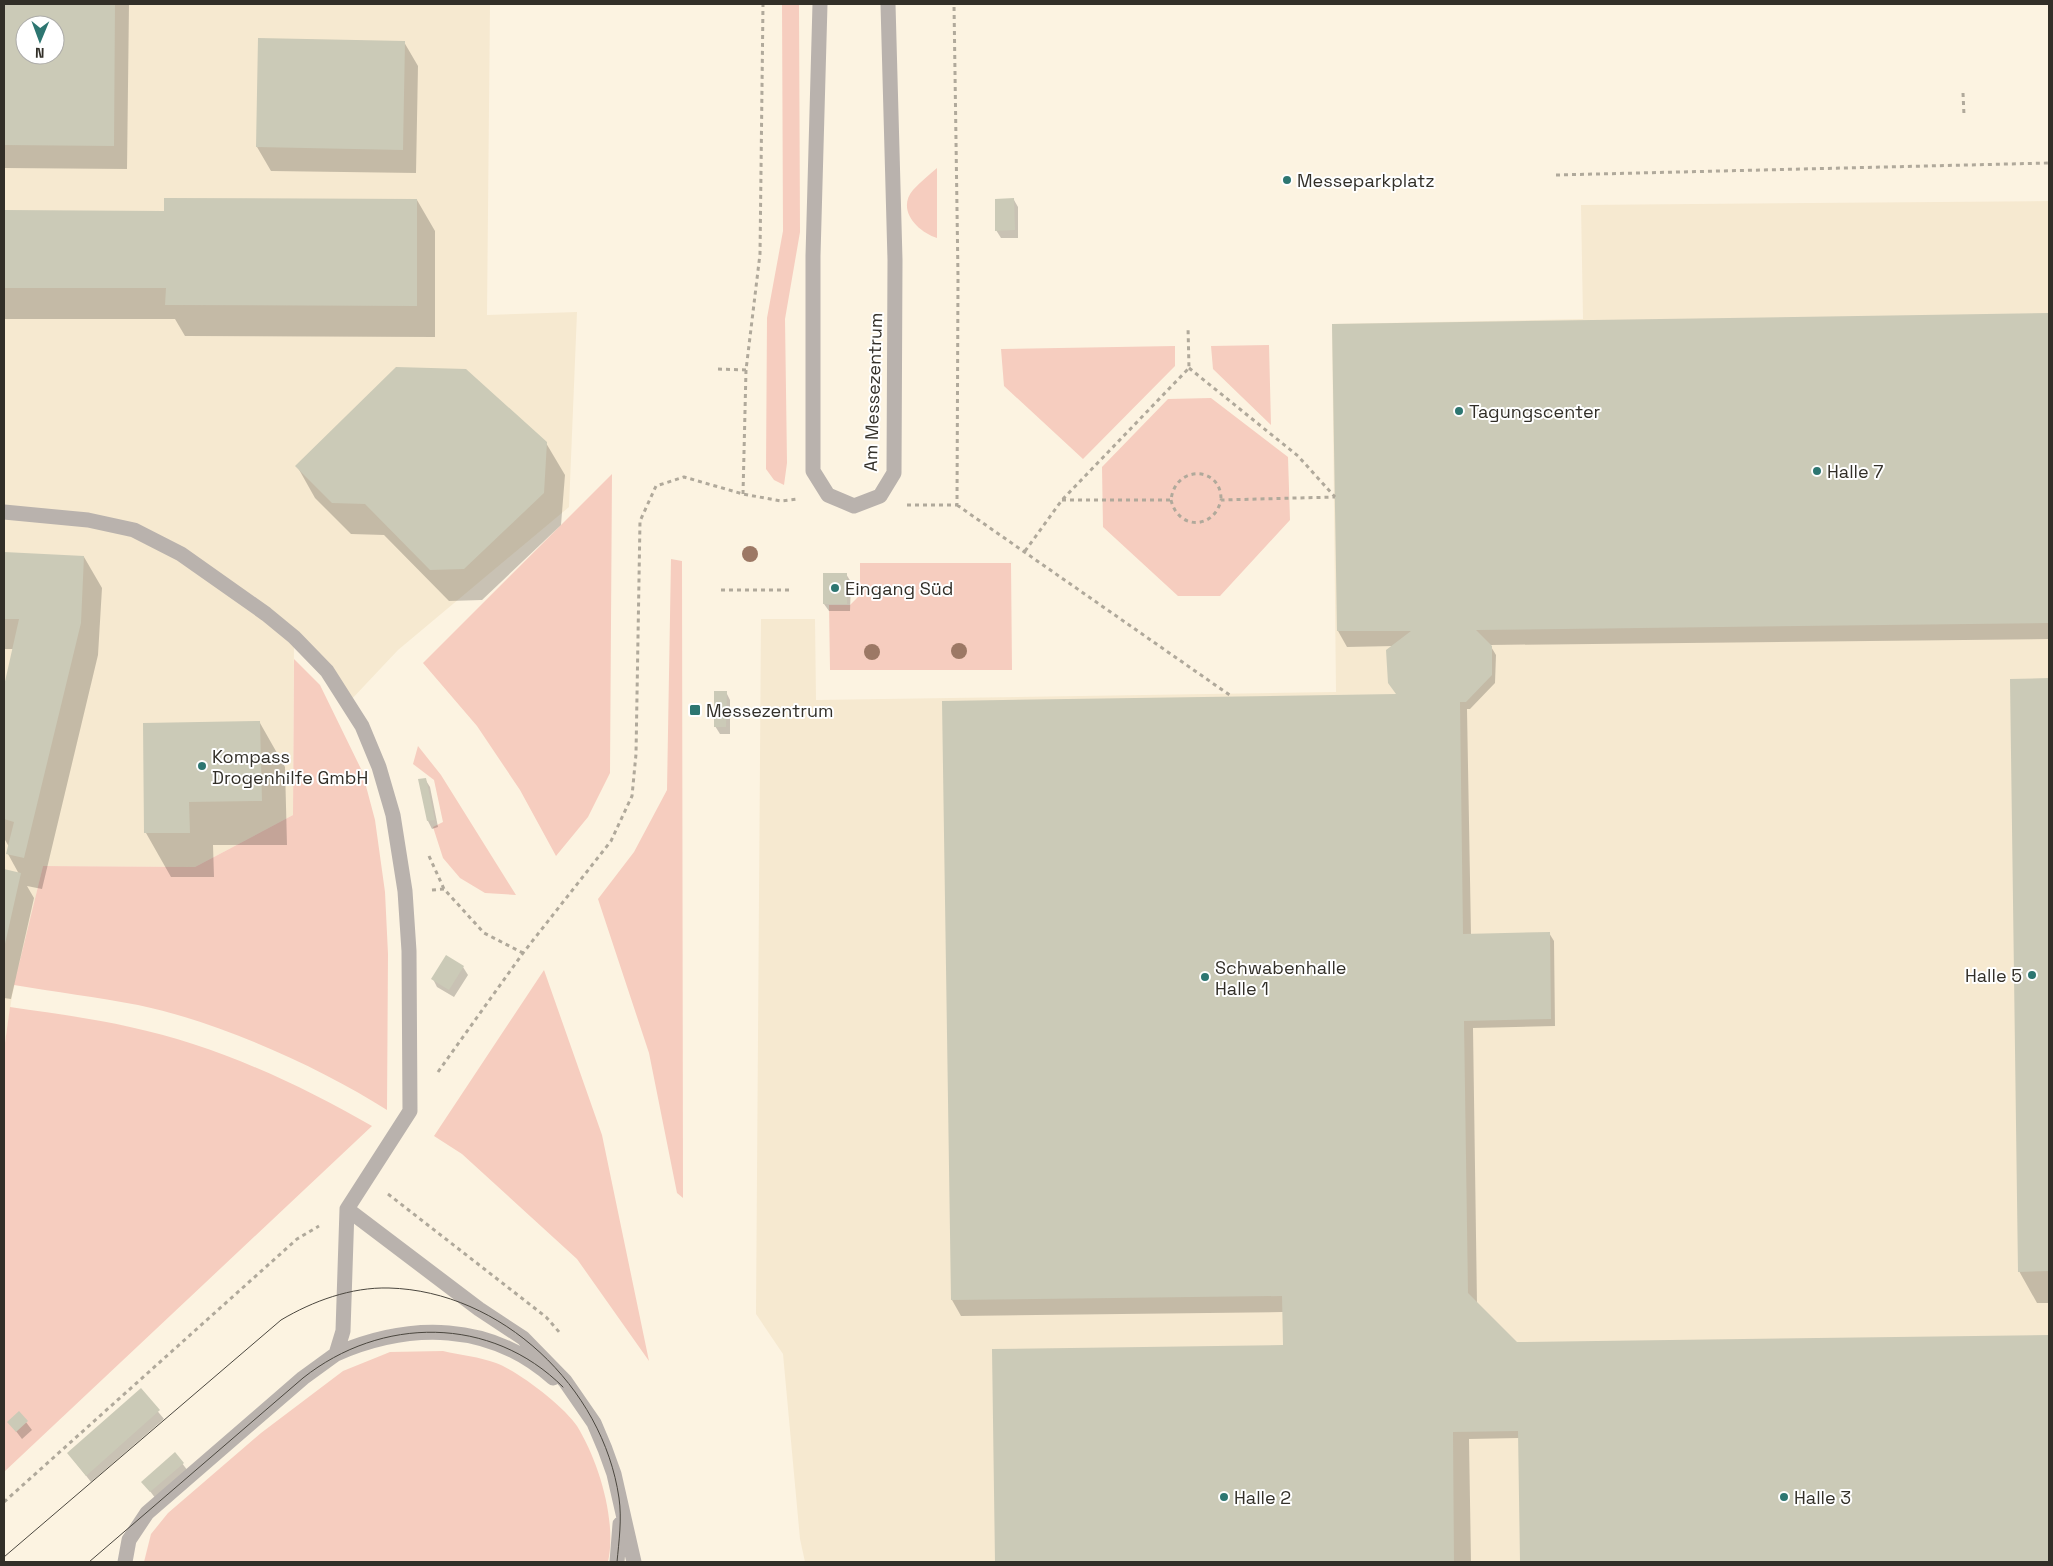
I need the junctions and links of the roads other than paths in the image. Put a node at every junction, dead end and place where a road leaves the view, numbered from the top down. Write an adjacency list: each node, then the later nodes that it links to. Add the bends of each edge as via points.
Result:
1 (820, 4): 2 (street, Am Messezentrum, via 813,256 813,471 828,495 854,506 880,496 894,473 895,260)
2 (888, 4)
3 (4, 512): 4 (street, via 88,520 134,530 181,554 259,608 294,637 327,671 362,726 379,767 392,814 405,891 410,1111)
4 (347, 1209): 5 (street, via 342,1331); 6 (street, via 540,1352 579,1399)
5 (336, 1354): 6 (street, via 374,1340 413,1332 454,1334 495,1344 532,1362 562,1386 592,1424); 8 (street, via 303,1378 147,1513 129,1540)
6 (606, 1449): 7 (street)
7 (619, 1499): 9 (street); 10 (street)
8 (125, 1562)
9 (616, 1562)
10 (634, 1562)

